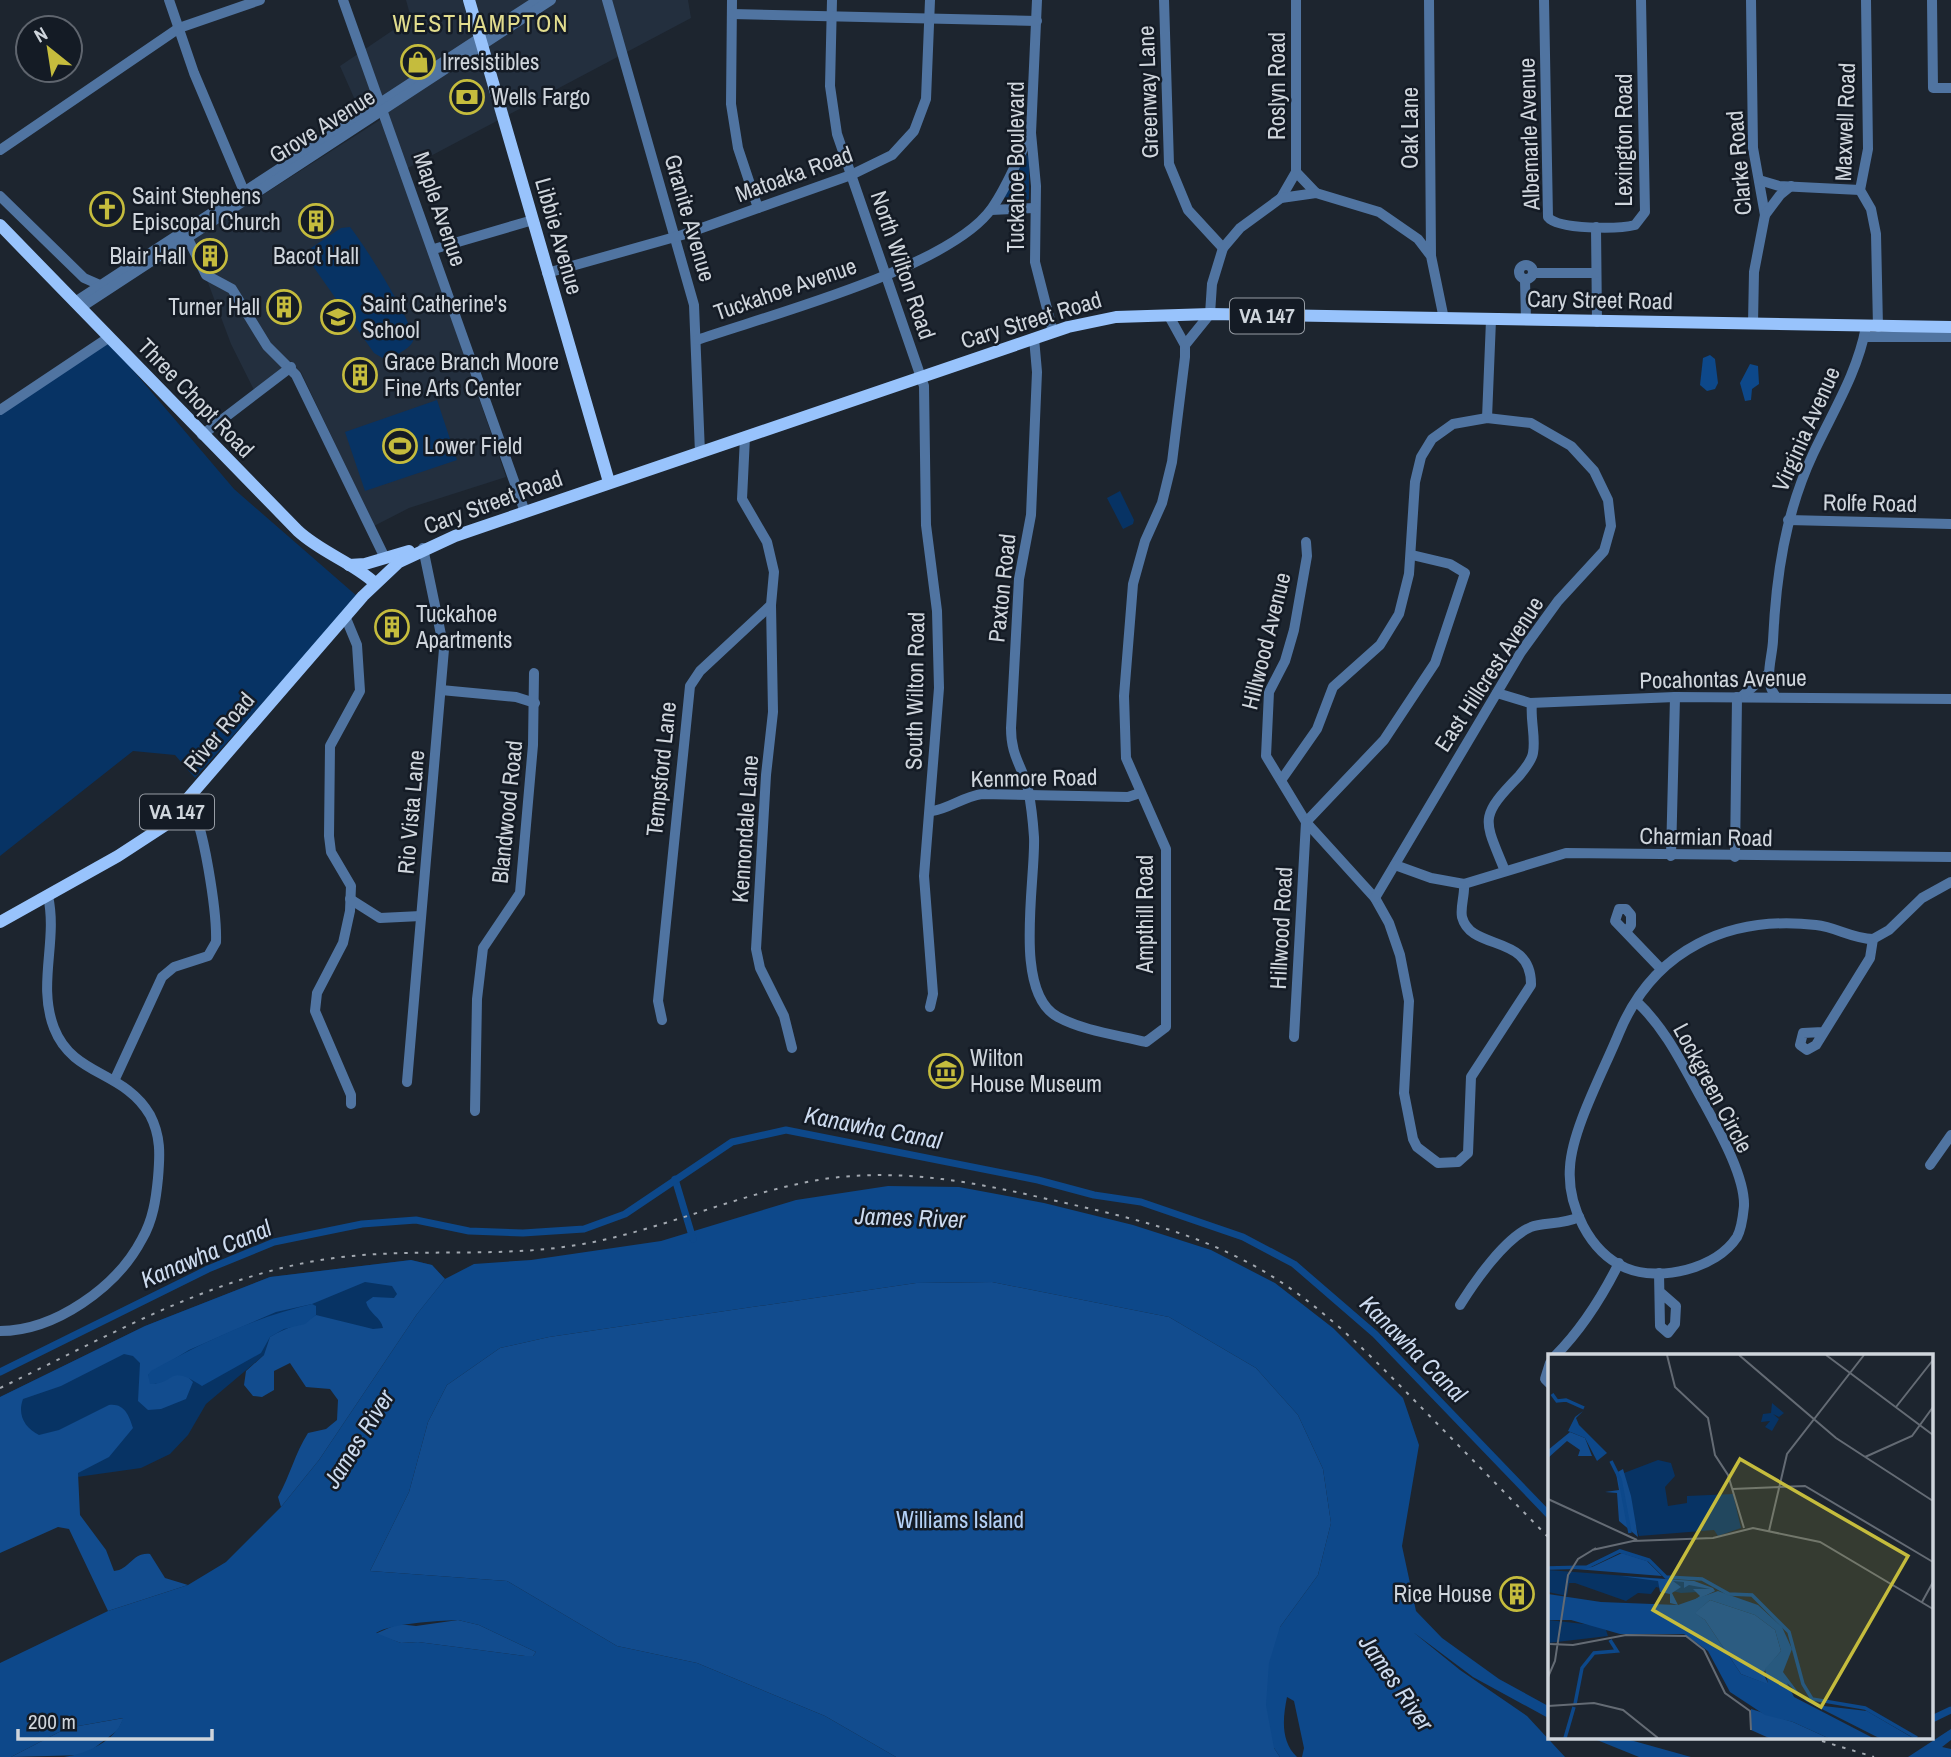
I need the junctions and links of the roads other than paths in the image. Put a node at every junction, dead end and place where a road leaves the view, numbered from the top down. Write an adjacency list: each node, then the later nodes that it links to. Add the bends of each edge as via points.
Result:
1 (169, 0): 24 (street)
2 (260, 0): 24 (street)
3 (343, 0): 27 (street, Maple Avenue)
4 (469, 0): 25 (main road, Libbie Avenue)
5 (538, 0): 25 (street, Grove Avenue)
6 (551, 0): 25 (street, Grove Avenue)
7 (607, 0): 47 (street, Granite Avenue)
8 (732, 0): 20 (street)
9 (832, 0): 21 (street, North Wilton Road)
10 (930, 0): 22 (street, Matoaka Road)
11 (1037, 0): 23 (street, Tuckahoe Boulevard)
12 (1164, 0): 48 (street, Greenway Lane, via 1169,164 1188,210)
13 (1296, 0): 30 (street, Roslyn Road)
14 (1429, 0): 50 (street, Oak Lane)
15 (1544, 0): 45 (street, Albemarle Avenue, via 1548,217 1557,224)
16 (1641, 0): 45 (street, Lexington Road, via 1645,212 1635,225)
17 (1751, 0): 32 (street, Clarke Road, via 1753,148)
18 (1866, 0): 34 (street, Maxwell Road, via 1868,149)
19 (1931, 0): 26 (street, via 1933,88)
20 (732, 14): 21 (street); 39 (street, via 733,124)
21 (831, 17): 22 (street); 31 (street, North Wilton Road, via 832,113)
22 (930, 18): 23 (street); 31 (street, Matoaka Road, via 926,99 914,131 882,163)
23 (1037, 21): 28 (street, Tuckahoe Boulevard)
24 (179, 28): 29 (street); 36 (street)
25 (481, 41): 27 (street, Grove Avenue); 43 (main road, Libbie Avenue)
26 (1951, 88)
27 (382, 106): 36 (street, Grove Avenue); 49 (street, Maple Avenue)
28 (1031, 133): 40 (street, Tuckahoe Boulevard); 41 (street, Tuckahoe Avenue)
29 (0, 150)
30 (1296, 172): 35 (street, Roslyn Road); 38 (street, Roslyn Road)
31 (851, 175): 39 (street, Matoaka Road); 53 (street, North Wilton Road)
32 (1759, 180): 33 (street); 42 (street, Clarke Road)
33 (1791, 187): 34 (street); 42 (street)
34 (1860, 190): 64 (street, Maxwell Road, via 1877,234)
35 (1316, 193): 38 (street); 50 (street, via 1379,212 1418,239)
36 (244, 194): 46 (street, Grove Avenue)
37 (0, 196): 54 (street, via 84,278)
38 (1281, 198): 48 (street, via 1240,228)
39 (758, 208): 47 (street, Matoaka Road)
40 (1035, 208): 41 (street); 65 (street, Tuckahoe Boulevard, via 1037,276)
41 (991, 210): 53 (street, Tuckahoe Avenue, via 940,251)
42 (1765, 215): 62 (street, Clarke Road, via 1754,272)
43 (533, 220): 49 (street); 51 (main road, Libbie Avenue)
44 (0, 225): 55 (main road, Three Chopt Road)
45 (1596, 227): 52 (street, Lexington Road)
46 (185, 233): 54 (street, Grove Avenue); 55 (street, Grove Avenue); 71 (street, via 206,275 232,289 267,346)
47 (675, 236): 51 (street, Matoaka Road); 69 (street, Granite Avenue, via 694,306)
48 (1223, 248): 56 (street, via 1212,284)
49 (434, 249): 79 (street, Maple Avenue)
50 (1431, 256): 58 (street, Oak Lane)
51 (547, 273): 78 (main road, Libbie Avenue)
52 (1596, 274): 60 (street, via 1529,276); 61 (street, Lexington Road)
53 (885, 275): 69 (street, Tuckahoe Avenue); 72 (street, North Wilton Road)
54 (100, 285): 55 (street, Grove Avenue)
55 (77, 305): 67 (main road, Three Chopt Road)
56 (1210, 314): 57 (main road, Cary Street Road / VA 147); 58 (main road, Cary Street Road / VA 147); 70 (street)
57 (1169, 316): 65 (main road, Cary Street Road / VA 147, via 1111,317); 70 (street)
58 (1444, 319): 59 (main road, Cary Street Road / VA 147)
59 (1491, 320): 60 (main road, Cary Street Road / VA 147); 74 (street)
60 (1527, 320): 61 (main road, Cary Street Road / VA 147)
61 (1597, 321): 62 (main road, Cary Street Road / VA 147)
62 (1753, 323): 64 (main road, Cary Street Road / VA 147)
63 (1951, 327): 64 (main road, Cary Street Road / VA 147)
64 (1869, 330): 66 (street); 80 (street, Virginia Avenue)
65 (1053, 332): 68 (main road, Cary Street Road / VA 147)
66 (1951, 337)
67 (108, 338): 73 (street); 75 (main road, Three Chopt Road)
68 (1034, 338): 72 (main road, Cary Street Road / VA 147); 102 (street, Paxton Road, via 1037,372 1031,515 1019,579 1010,728 1011,749)
69 (697, 340): 77 (street, Granite Avenue)
70 (1185, 345): 101 (street, Ampthill Road, via 1172,462 1162,503 1138,563 1130,609 1123,742)
71 (291, 367): 75 (street); 85 (street)
72 (922, 376): 76 (main road, Cary Street Road / VA 147); 104 (street, South Wilton Road, via 926,525 938,634)
73 (0, 410)
74 (1487, 418): 84 (street, East Hillcrest Avenue, via 1453,424 1427,446 1415,482); 93 (street, East Hillcrest Avenue, via 1531,423 1571,446 1594,471 1607,496 1611,526 1598,560 1541,623)
75 (202, 435): 86 (main road, Three Chopt Road, via 298,531)
76 (745, 438): 77 (main road, Cary Street Road / VA 147); 88 (street, via 742,499 767,542 775,572)
77 (700, 453): 78 (main road, Cary Street Road / VA 147)
78 (609, 482): 79 (main road, Cary Street Road / VA 147)
79 (525, 512): 83 (main road, Cary Street Road / VA 147)
80 (1788, 520): 81 (street, Rolfe Road); 91 (street, Virginia Avenue, via 1778,572)
81 (1951, 524)
82 (1306, 542): 100 (street, Hillwood Avenue, via 1294,630 1269,692 1266,719 1266,757)
83 (424, 548): 85 (main road); 87 (main road, Cary Street Road / VA 147); 92 (street, Rio Vista Lane, via 444,649)
84 (1412, 555): 100 (street, East Hillcrest Avenue, via 1406,592 1390,633 1333,687 1317,729); 105 (street, via 1450,564 1465,573 1435,663 1384,740)
85 (385, 558): 86 (main road)
86 (349, 565): 87 (main road, Three Chopt Road)
87 (375, 583): 89 (main road, River Road / VA 147)
88 (771, 605): 124 (street, Tempsford Lane, via 700,671 690,686 657,1001); 127 (street, Kennondale Lane, via 773,712 756,949)
89 (345, 616): 103 (main road, River Road / VA 147); 116 (street, via 356,645 360,691 330,746 329,836 331,852 351,886)
90 (534, 673): 98 (street, Blandwood Road)
91 (1769, 673): 95 (street, Virginia Avenue); 96 (street)
92 (441, 690): 98 (street); 117 (street, Rio Vista Lane)
93 (1497, 693): 99 (street, Pocahontas Avenue); 110 (street, East Hillcrest Avenue)
94 (1675, 697): 96 (street, Pocahontas Avenue); 99 (street, Pocahontas Avenue); 107 (street)
95 (1776, 697): 96 (street, Pocahontas Avenue); 97 (street, Pocahontas Avenue)
96 (1739, 698): 108 (street)
97 (1951, 699)
98 (535, 703): 131 (street, Blandwood Road, via 520,893 482,948)
99 (1532, 703): 111 (street, via 1533,754 1488,816 1487,827)
100 (1282, 779): 105 (street, Hillwood Avenue)
101 (1140, 793): 102 (street, Kenmore Road, via 1128,797); 106 (street, Ampthill Road, via 1163,836 1167,863 1167,1022 1146,1042 1066,1021 1041,1000 1030,940)
102 (1028, 794): 104 (street, Kenmore Road, via 967,796); 106 (street, Paxton Road)
103 (188, 801): 114 (main road, River Road / VA 147, via 145,840); 128 (street, via 198,819 216,942 208,957 174,967 162,977)
104 (932, 811): 123 (street, South Wilton Road, via 925,876)
105 (1306, 822): 115 (street); 126 (street, Hillwood Road)
106 (1034, 838)
107 (1671, 856): 108 (street, Charmian Road); 111 (street, Charmian Road, via 1566,853)
108 (1735, 857): 109 (street, Charmian Road)
109 (1951, 857)
110 (1395, 865): 113 (street, Charmian Road); 115 (street, East Hillcrest Avenue)
111 (1506, 871): 113 (street, Charmian Road)
112 (1951, 882): 120 (street, via 1922,898 1899,922)
113 (1464, 884): 115 (street, via 1462,916 1467,926 1523,958 1530,968 1531,985 1471,1077 1469,1147 1462,1160 1452,1164 1438,1163 1417,1147 1409,1125 1404,1093 1407,984 1392,933)
114 (48, 896): 118 (main road, River Road / VA 147); 128 (street, via 51,910 45,976 55,1030 76,1061)
115 (1375, 898)
116 (350, 899): 117 (street, via 380,918); 130 (street, via 343,943 317,993 315,1011)
117 (421, 916): 129 (street, Rio Vista Lane)
118 (0, 922)
119 (1626, 932): 121 (street)
120 (1872, 939): 121 (street, Lockgreen Circle, via 1817,925 1744,925 1695,945); 125 (street, via 1870,958)
121 (1661, 968): 122 (street, Lockgreen Circle)
122 (1636, 1002): 134 (street, Lockgreen Circle, via 1576,1139 1569,1182); 136 (street, Lockgreen Circle, via 1665,1034 1720,1132 1744,1203 1742,1224 1727,1246 1697,1265)
123 (930, 1007)
124 (662, 1020)
125 (1823, 1032)
126 (1294, 1037)
127 (792, 1048)
128 (115, 1079): 139 (street, via 144,1107 160,1143 156,1195 146,1232 127,1262 93,1295 32,1327)
129 (407, 1082)
130 (351, 1104)
131 (475, 1111)
132 (1951, 1135): 133 (street)
133 (1930, 1166)
134 (1579, 1217): 135 (street, Lockgreen Circle, via 1605,1254); 138 (street, via 1532,1226 1514,1239)
135 (1619, 1263): 136 (street, Lockgreen Circle, via 1644,1273); 140 (street, via 1597,1304)
136 (1659, 1273): 137 (street)
137 (1660, 1292)
138 (1460, 1305)
139 (2, 1331)
140 (1560, 1354)

